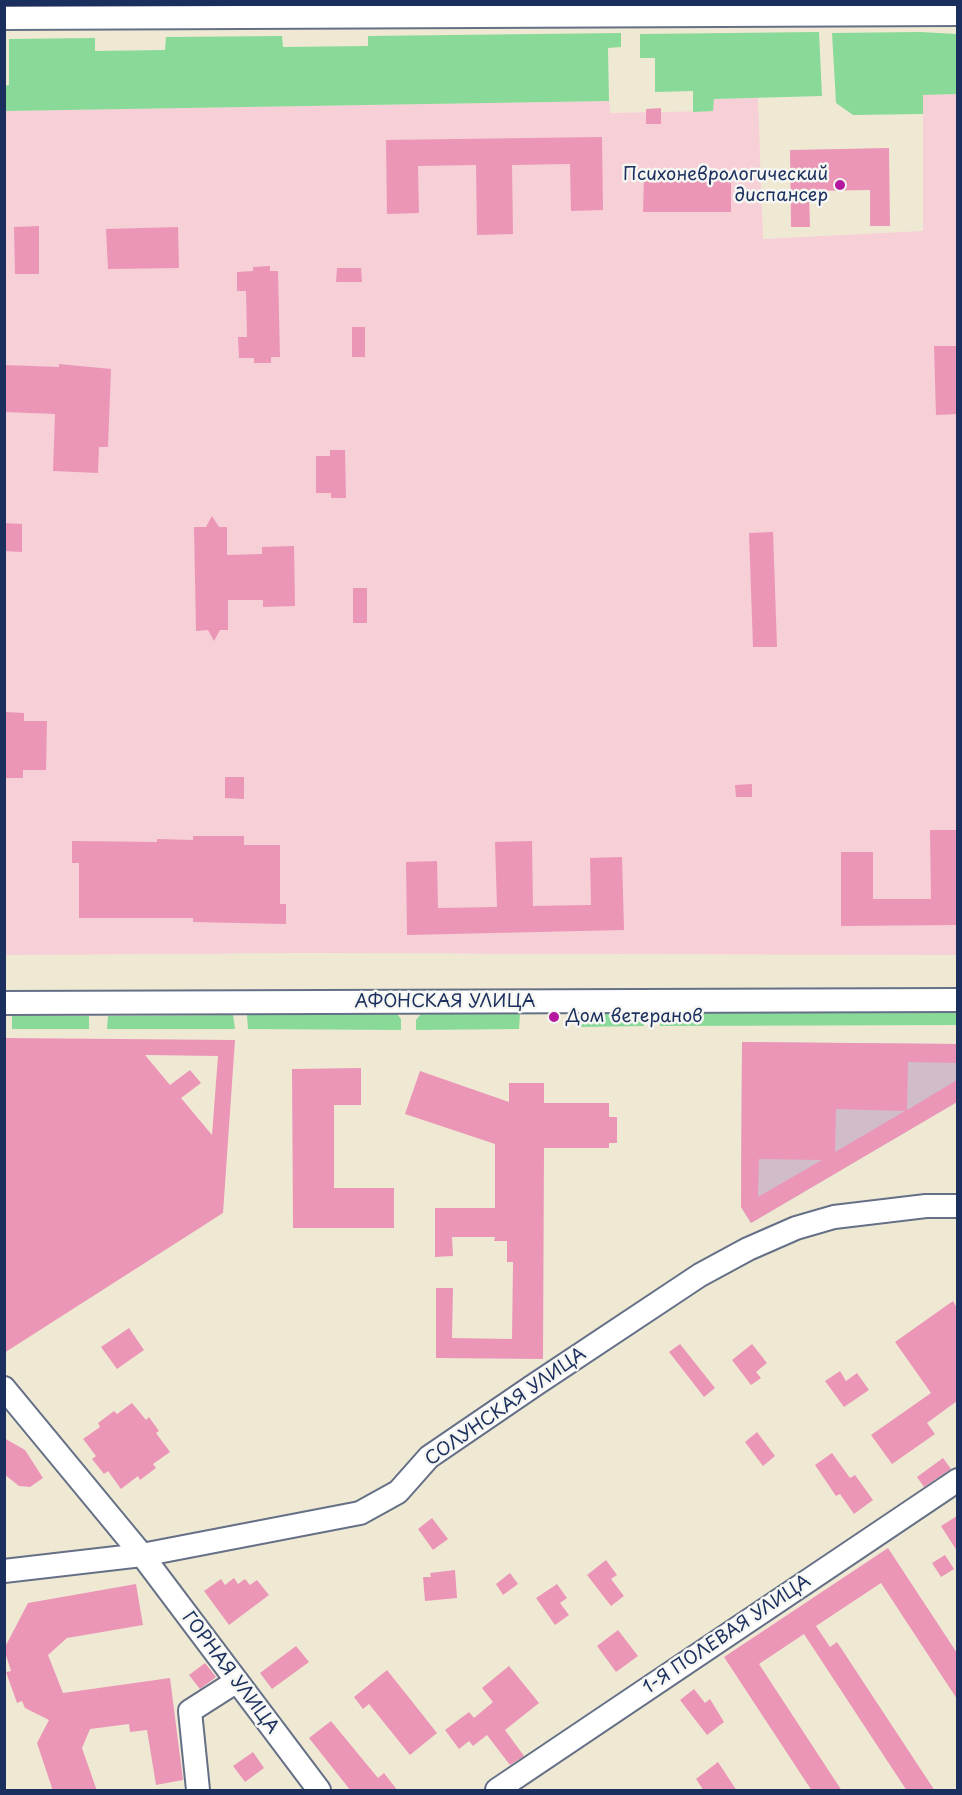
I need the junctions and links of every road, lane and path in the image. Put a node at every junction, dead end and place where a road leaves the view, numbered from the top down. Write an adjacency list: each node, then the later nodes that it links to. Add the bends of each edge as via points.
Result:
1 (957, 14): 2 (street)
2 (4, 18)
3 (957, 1000): 4 (street, АФОНСКАЯ УЛИЦА)
4 (4, 1003)
5 (957, 1206): 8 (street, СОЛУНСКАЯ УЛИЦА, via 834,1217 748,1249 700,1275 536,1384 429,1457 398,1492 360,1513)
6 (4, 1388): 8 (street, ГОРНАЯ УЛИЦА)
7 (957, 1480): 13 (street, 1-Я ПОЛЕВАЯ УЛИЦА)
8 (142, 1556): 9 (street, СОЛУНСКАЯ УЛИЦА); 10 (street, ГОРНАЯ УЛИЦА)
9 (4, 1571)
10 (237, 1681): 11 (street, via 190,1711); 12 (street, ГОРНАЯ УЛИЦА)
11 (198, 1791)
12 (319, 1791)
13 (497, 1791)

